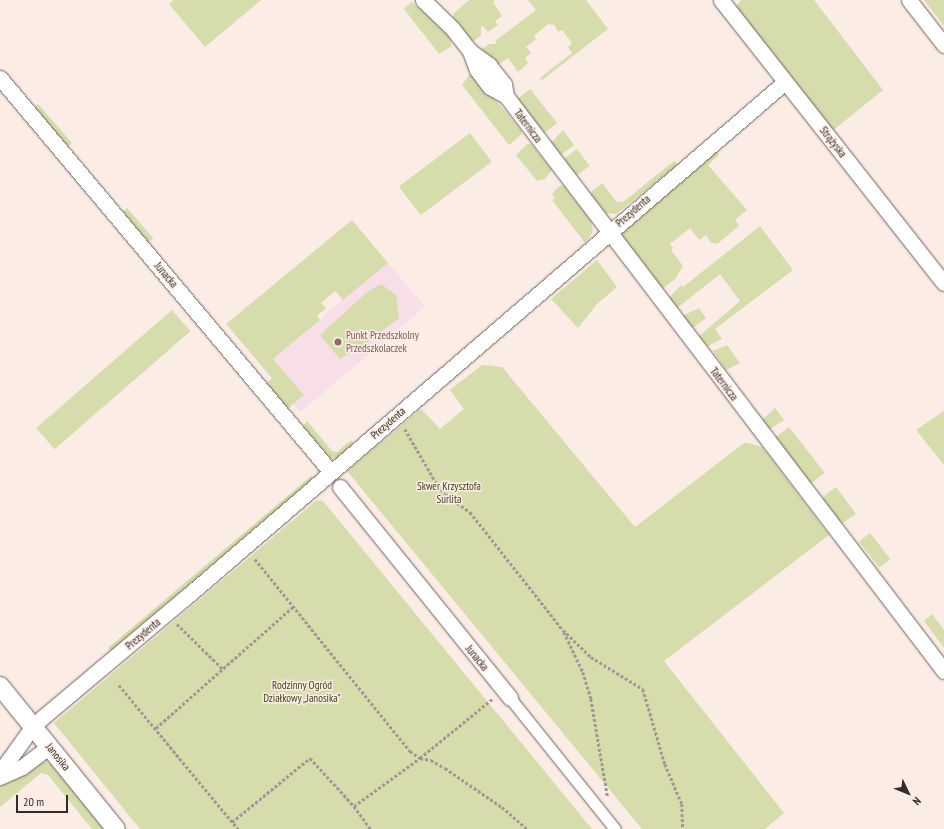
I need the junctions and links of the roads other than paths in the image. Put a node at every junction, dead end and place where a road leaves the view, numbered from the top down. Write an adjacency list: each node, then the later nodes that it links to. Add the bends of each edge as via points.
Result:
1 (423, 0): 7 (street, Taternicza, via 452,28 470,51 477,70 490,87 506,96)
2 (721, 0): 6 (street, Strążyska)
3 (909, 0): 4 (street)
4 (944, 44)
5 (0, 78): 9 (street, Junacka)
6 (786, 82): 7 (street, Prezydenta); 8 (street, Strążyska)
7 (608, 232): 9 (street, Prezydenta); 12 (street, Taternicza)
8 (944, 283)
9 (336, 467): 10 (street, Prezydenta); 11 (street)
10 (319, 482): 11 (street); 15 (street, Prezydenta)
11 (340, 487): 14 (street, Junacka)
12 (944, 671)
13 (0, 686): 15 (street, Janosika)
14 (507, 694): 20 (street, Junacka)
15 (33, 726): 16 (street, Janosika); 17 (street, Prezydenta)
16 (49, 747): 18 (street, via 22,767); 19 (street, Janosika)
17 (0, 772)
18 (0, 777)
19 (116, 829)
20 (614, 829)

